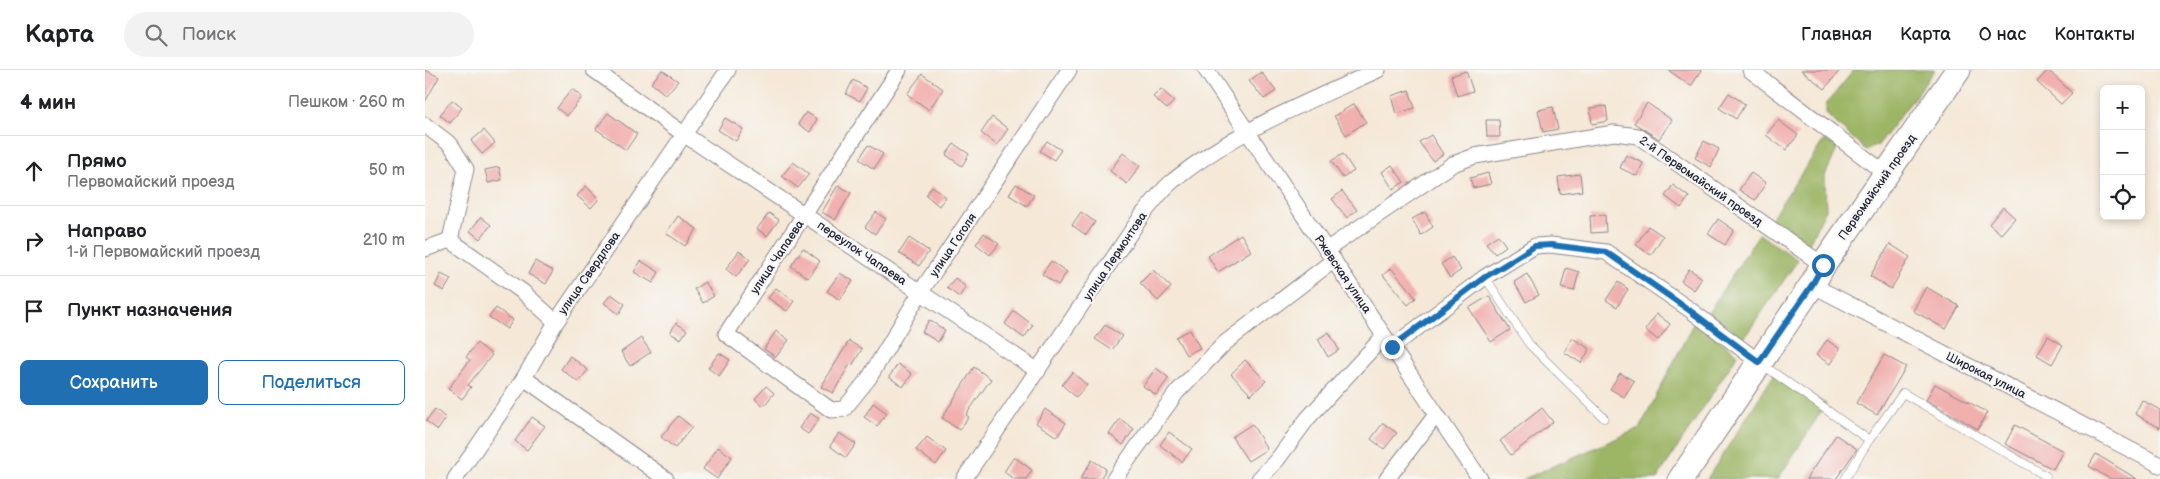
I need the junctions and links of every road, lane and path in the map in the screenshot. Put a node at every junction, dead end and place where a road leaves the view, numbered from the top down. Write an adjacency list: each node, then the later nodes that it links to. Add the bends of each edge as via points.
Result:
1 (594, 70): 11 (street, переулок Чапаева)
2 (728, 70): 11 (street, улица Свердлова)
3 (899, 70): 13 (street, улица Чапаева)
4 (1069, 70): 19 (street, улица Гоголя)
5 (1206, 70): 10 (street, Ржевская улица)
6 (1378, 70): 10 (street, улица Лермонтова)
7 (1750, 70): 12 (street)
8 (1956, 70): 12 (main road, Первомайский проезд)
9 (425, 125): 14 (street, via 451,145 466,169)
10 (1246, 131): 16 (street, Ржевская улица); 23 (street, улица Лермонтова, via 1172,181 1143,214)
11 (685, 135): 13 (street, переулок Чапаева); 20 (street, улица Свердлова)
12 (1886, 174): 17 (main road, Первомайский проезд)
13 (805, 214): 19 (street, переулок Чапаева); 25 (street, улица Чапаева, via 726,334)
14 (450, 240): 15 (street); 20 (street, via 523,292)
15 (425, 249)
16 (1330, 255): 17 (street, 2-й Первомайский проезд, via 1453,164 1475,156 1614,133 1638,136); 21 (street, Ржевская улица); 34 (street, 2-й Первомайский проезд, via 1225,343 1177,392)
17 (1818, 275): 22 (main road, Первомайский проезд); 29 (street, Широкая улица)
18 (1485, 277): 21 (street); 22 (street, via 1535,246 1606,252); 27 (lane, via 1529,344)
19 (921, 293): 23 (street, переулок Чапаева); 25 (street, улица Гоголя, via 869,378 844,409)
20 (556, 322): 24 (street, улица Свердлова)
21 (1388, 341): 26 (street, Ржевская улица); 35 (street, via 1308,418)
22 (1759, 362): 28 (lane); 38 (main road, Первомайский проезд)
23 (1038, 371): 33 (street, улица Лермонтова)
24 (524, 378): 31 (street, улица Свердлова); 32 (street)
25 (831, 410)
26 (1436, 416): 36 (street); 37 (street, Ржевская улица)
27 (1604, 418)
28 (1869, 440): 30 (lane, via 1903,393); 39 (lane)
29 (2160, 465)
30 (2046, 476)
31 (455, 479)
32 (665, 479)
33 (964, 479)
34 (1113, 479)
35 (1259, 479)
36 (1387, 479)
37 (1480, 479)
38 (1681, 479)
39 (1845, 479)

